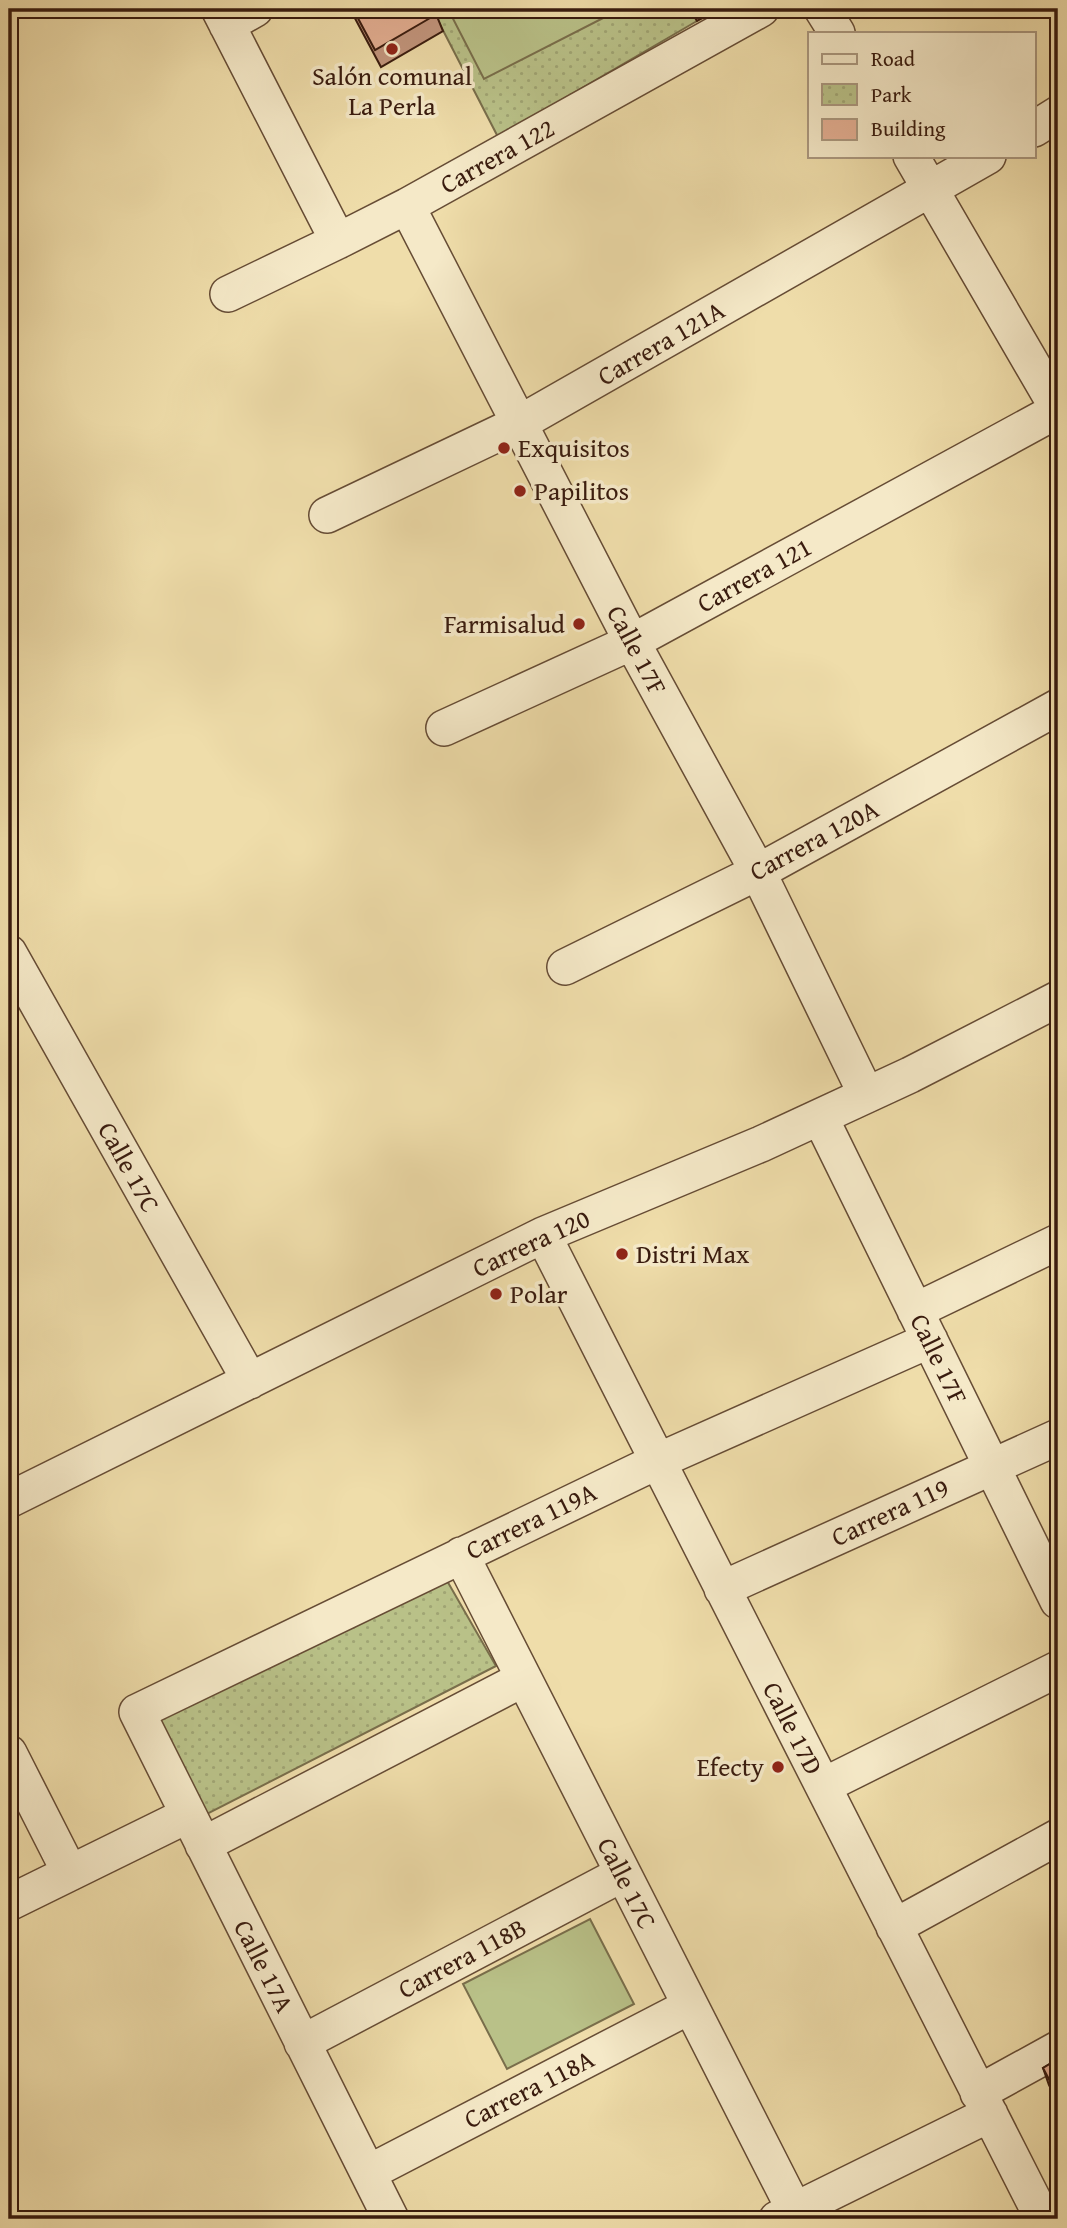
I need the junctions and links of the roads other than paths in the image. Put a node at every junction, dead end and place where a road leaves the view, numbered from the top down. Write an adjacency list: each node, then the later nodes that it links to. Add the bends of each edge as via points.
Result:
1 (761, 9): 10 (street, Carrera 122)
2 (822, 9): 4 (street)
3 (234, 14): 11 (street)
4 (836, 32)
5 (1058, 114): 6 (street)
6 (1036, 128)
7 (912, 158): 9 (street)
8 (985, 158): 9 (street, Carrera 121A)
9 (932, 189): 13 (street); 14 (street, Carrera 121A)
10 (407, 206): 11 (street, Carrera 122); 14 (street, Calle 17F)
11 (338, 242): 12 (street, Carrera 122)
12 (228, 294)
13 (1058, 410): 16 (street, Carrera 121)
14 (518, 424): 15 (street, Carrera 121A); 16 (street, Calle 17F)
15 (327, 515)
16 (632, 642): 18 (street, Carrera 121); 19 (street, Calle 17F)
17 (1058, 707): 19 (street, Carrera 120A)
18 (444, 728)
19 (758, 872): 21 (street, Carrera 120A); 23 (street, Calle 17F)
20 (9, 953): 28 (street, Calle 17C)
21 (565, 967)
22 (1058, 999): 23 (street, Carrera 120)
23 (866, 1094): 24 (street, Carrera 120)
24 (820, 1117): 25 (street, Carrera 120); 27 (street, Calle 17F)
25 (543, 1236): 28 (street, Carrera 120); 30 (street, Calle 17D)
26 (1058, 1242): 27 (street, Carrera 119A)
27 (923, 1326): 30 (street, Carrera 119A); 31 (street, Calle 17F)
28 (250, 1381): 32 (street, Carrera 120)
29 (1058, 1437): 31 (street, Carrera 119)
30 (658, 1461): 33 (street, Carrera 119A); 34 (street, Calle 17D)
31 (992, 1466): 34 (street, Carrera 119); 35 (street, Calle 17F)
32 (9, 1500)
33 (461, 1555): 37 (street, Calle 17C); 38 (street, Carrera 119A)
34 (722, 1589): 40 (street, Calle 17D)
35 (1058, 1601)
36 (1058, 1669): 40 (street)
37 (523, 1679): 41 (street); 44 (street, Calle 17C)
38 (137, 1712): 41 (street, Calle 17A)
39 (9, 1753): 43 (street)
40 (823, 1786): 46 (street, Calle 17D)
41 (196, 1830): 43 (street); 48 (street, Calle 17A)
42 (1058, 1837): 46 (street)
43 (70, 1873): 45 (street)
44 (622, 1874): 47 (street, Calle 17C); 48 (street, Carrera 118B)
45 (9, 1903)
46 (894, 1927): 50 (street, Calle 17D)
47 (690, 2006): 51 (street, Carrera 118A); 52 (street, Calle 17C)
48 (302, 2043): 51 (street, Calle 17A)
49 (1058, 2049): 50 (street)
50 (984, 2104): 52 (street); 54 (street, Calle 17D)
51 (368, 2173): 53 (street, Calle 17A)
52 (786, 2215)
53 (391, 2219)
54 (1043, 2219)

